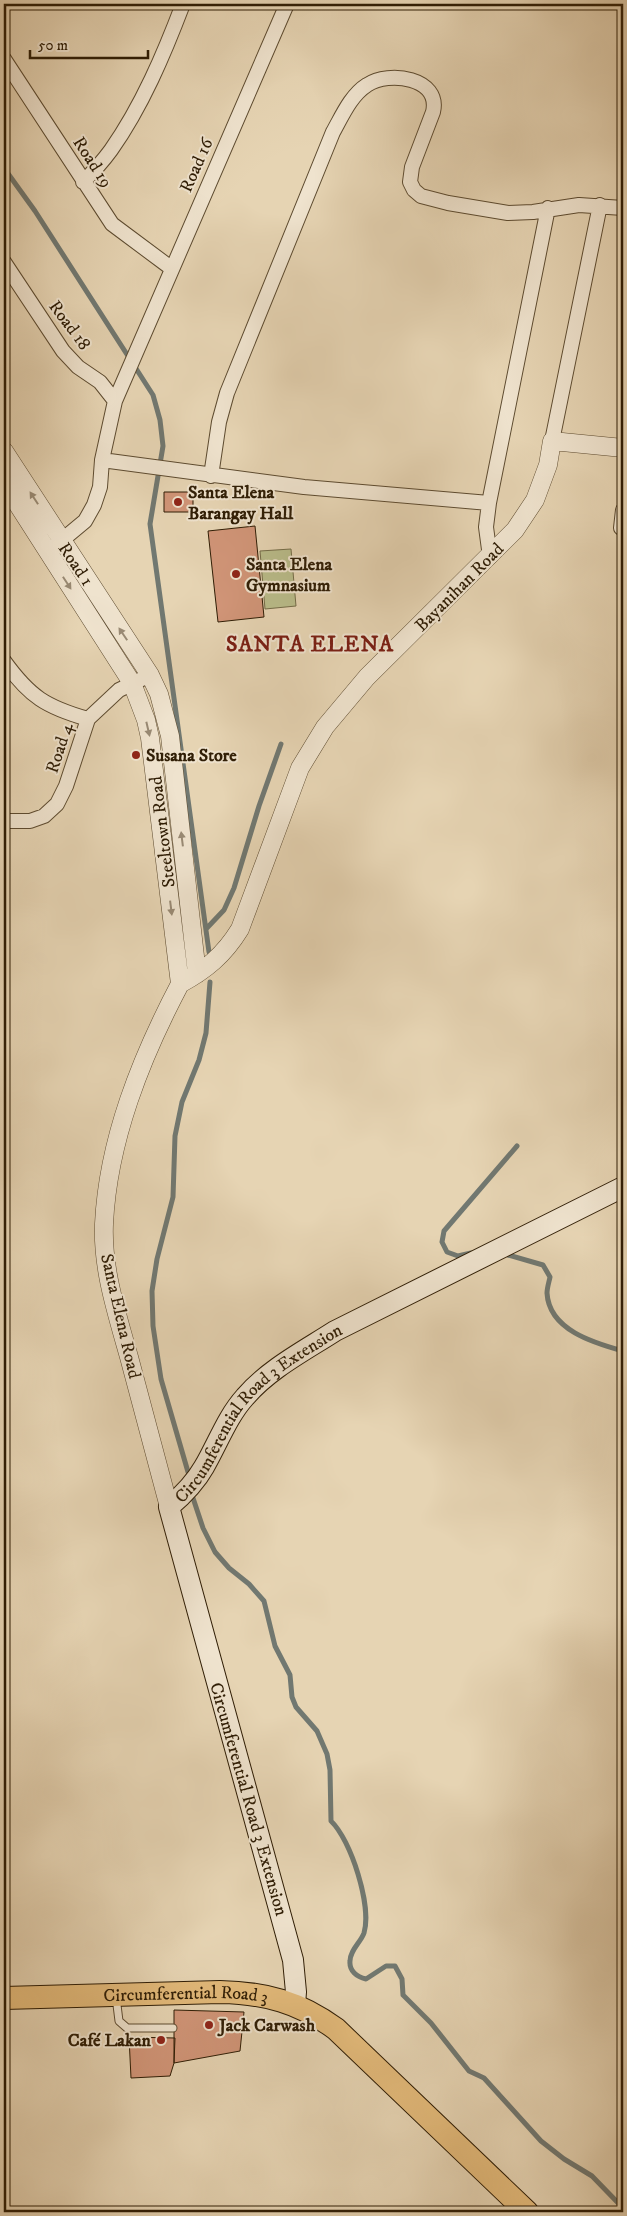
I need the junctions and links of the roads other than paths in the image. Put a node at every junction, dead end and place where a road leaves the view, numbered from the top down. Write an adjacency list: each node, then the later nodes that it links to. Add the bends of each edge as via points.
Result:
1 (183, 4): 4 (street, via 138,106 111,150)
2 (287, 4): 9 (street, Road 16)
3 (4, 59): 4 (street, Road 19)
4 (83, 182): 9 (street, Road 19, via 112,224)
5 (600, 205): 6 (street); 7 (street); 11 (street, Bayanihan Road)
6 (548, 208): 15 (street, via 508,213 421,196 414,190 410,174 433,112 433,95 425,86 405,79 387,78 366,85 357,93 333,132 234,376 220,422); 17 (street)
7 (623, 208)
8 (4, 262): 10 (street, Road 18, via 63,351 78,367 100,382)
9 (171, 268): 10 (street, Road 16)
10 (115, 401): 14 (street, Road 16)
11 (552, 441): 12 (street); 22 (street, Bayanihan Road, via 548,465 535,500 515,530)
12 (623, 448)
13 (4, 451): 20 (street, Road 1, one-way to 13)
14 (102, 460): 15 (street); 20 (street, Road 16, via 100,487 94,505 85,521)
15 (211, 476): 17 (street)
16 (4, 483): 21 (street, Road 1)
17 (489, 504): 22 (street, via 486,527)
18 (623, 510): 19 (street)
19 (621, 528)
20 (62, 542): 21 (street, Road 16); 24 (street, Road 1, one-way to 20)
21 (46, 552): 25 (street, Road 1, one-way to 25)
22 (490, 557): 28 (street, Bayanihan Road, via 367,677 325,727 300,768 240,929 218,959)
23 (4, 661): 26 (street, via 32,694 60,711)
24 (150, 675): 25 (street, Road 4); 28 (street, Steeltown Road, one-way to 24, via 170,736 159,694)
25 (132, 683): 26 (street, Road 4); 29 (street, Steeltown Road, one-way to 29, via 150,738)
26 (88, 720): 27 (street, Road 4, via 57,804 44,816 30,821)
27 (4, 821)
28 (197, 974): 29 (street, Bayanihan Road)
29 (180, 984): 31 (street, Santa Elena Road, via 156,1030 130,1096 108,1186 104,1225 106,1264 115,1307)
30 (623, 1187): 31 (main road, Circumferential Road 3 Extension, via 335,1331 266,1376 228,1420 194,1481)
31 (169, 1507): 34 (main road, Circumferential Road 3 Extension, via 293,1960)
32 (116, 1996): 33 (main road, Circumferential Road 3); 34 (main road, Circumferential Road 3, via 246,1993); 35 (lane, via 119,2020 127,2028)
33 (4, 1998)
34 (295, 2004): 36 (main road, Circumferential Road 3, via 336,2029)
35 (172, 2028)
36 (527, 2212)

